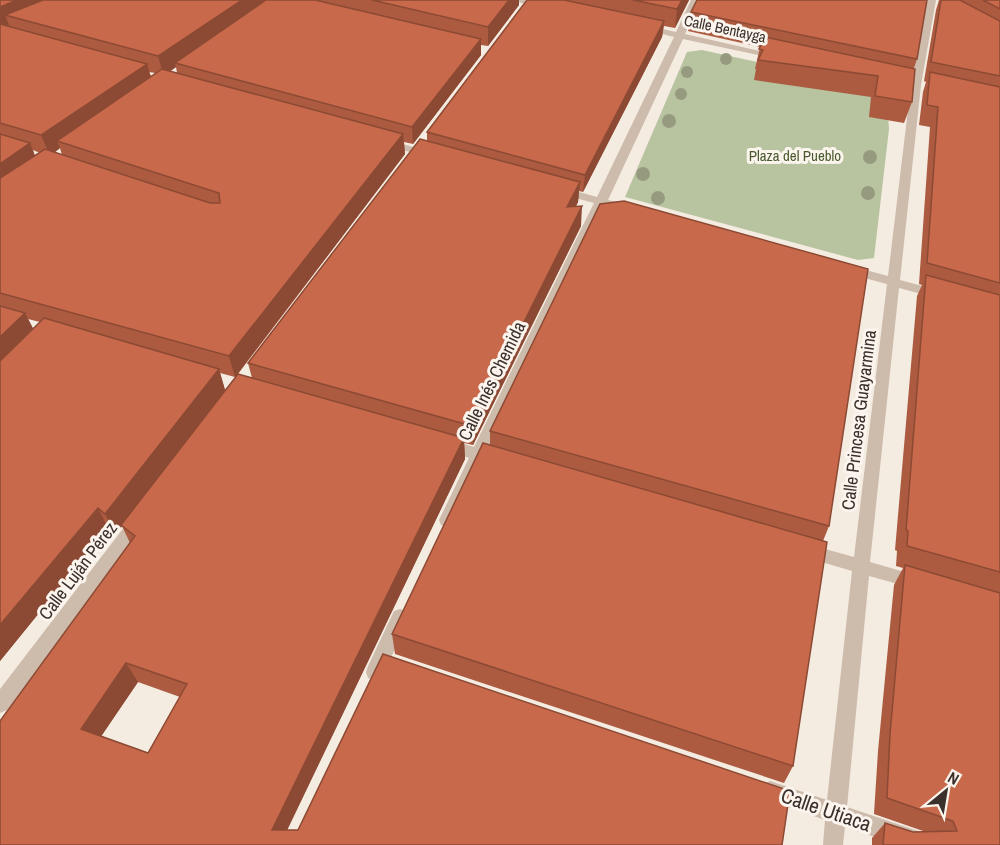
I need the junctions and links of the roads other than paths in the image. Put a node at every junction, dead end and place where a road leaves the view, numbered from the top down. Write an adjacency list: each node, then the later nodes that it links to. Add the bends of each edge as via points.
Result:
1 (696, 0): 7 (street, Calle Inés Chemida)
2 (525, 1): 4 (street); 5 (street)
3 (930, 2): 15 (street, Calle Princesa Guayarmina, via 916,85)
4 (552, 8)
5 (517, 20)
6 (634, 25): 7 (street, Calle Bentayga)
7 (680, 35): 8 (street, Calle Bentayga); 12 (street, Calle Inés Chemida)
8 (793, 59)
9 (372, 139): 10 (street)
10 (440, 158)
11 (544, 186): 12 (street)
12 (601, 202): 13 (street); 18 (street, Calle Inés Chemida)
13 (635, 211)
14 (838, 267): 15 (street)
15 (894, 282): 16 (street); 23 (street, Calle Princesa Guayarmina)
16 (947, 297)
17 (433, 442): 18 (street)
18 (478, 454): 19 (street); 21 (street, Calle Inés Chemida)
19 (512, 464)
20 (149, 508): 29 (street, Calle Luján Pérez)
21 (439, 537)
22 (794, 547): 23 (street)
23 (861, 567): 24 (street); 31 (street, Calle Princesa Guayarmina)
24 (935, 587)
25 (405, 608): 26 (street)
26 (380, 660): 27 (street); 28 (street)
27 (403, 667)
28 (366, 690)
29 (0, 704)
30 (753, 785): 31 (street, Calle Utiaca)
31 (837, 814): 32 (street, Calle Princesa Guayarmina); 33 (street, Calle Utiaca)
32 (833, 845)
33 (930, 845)

